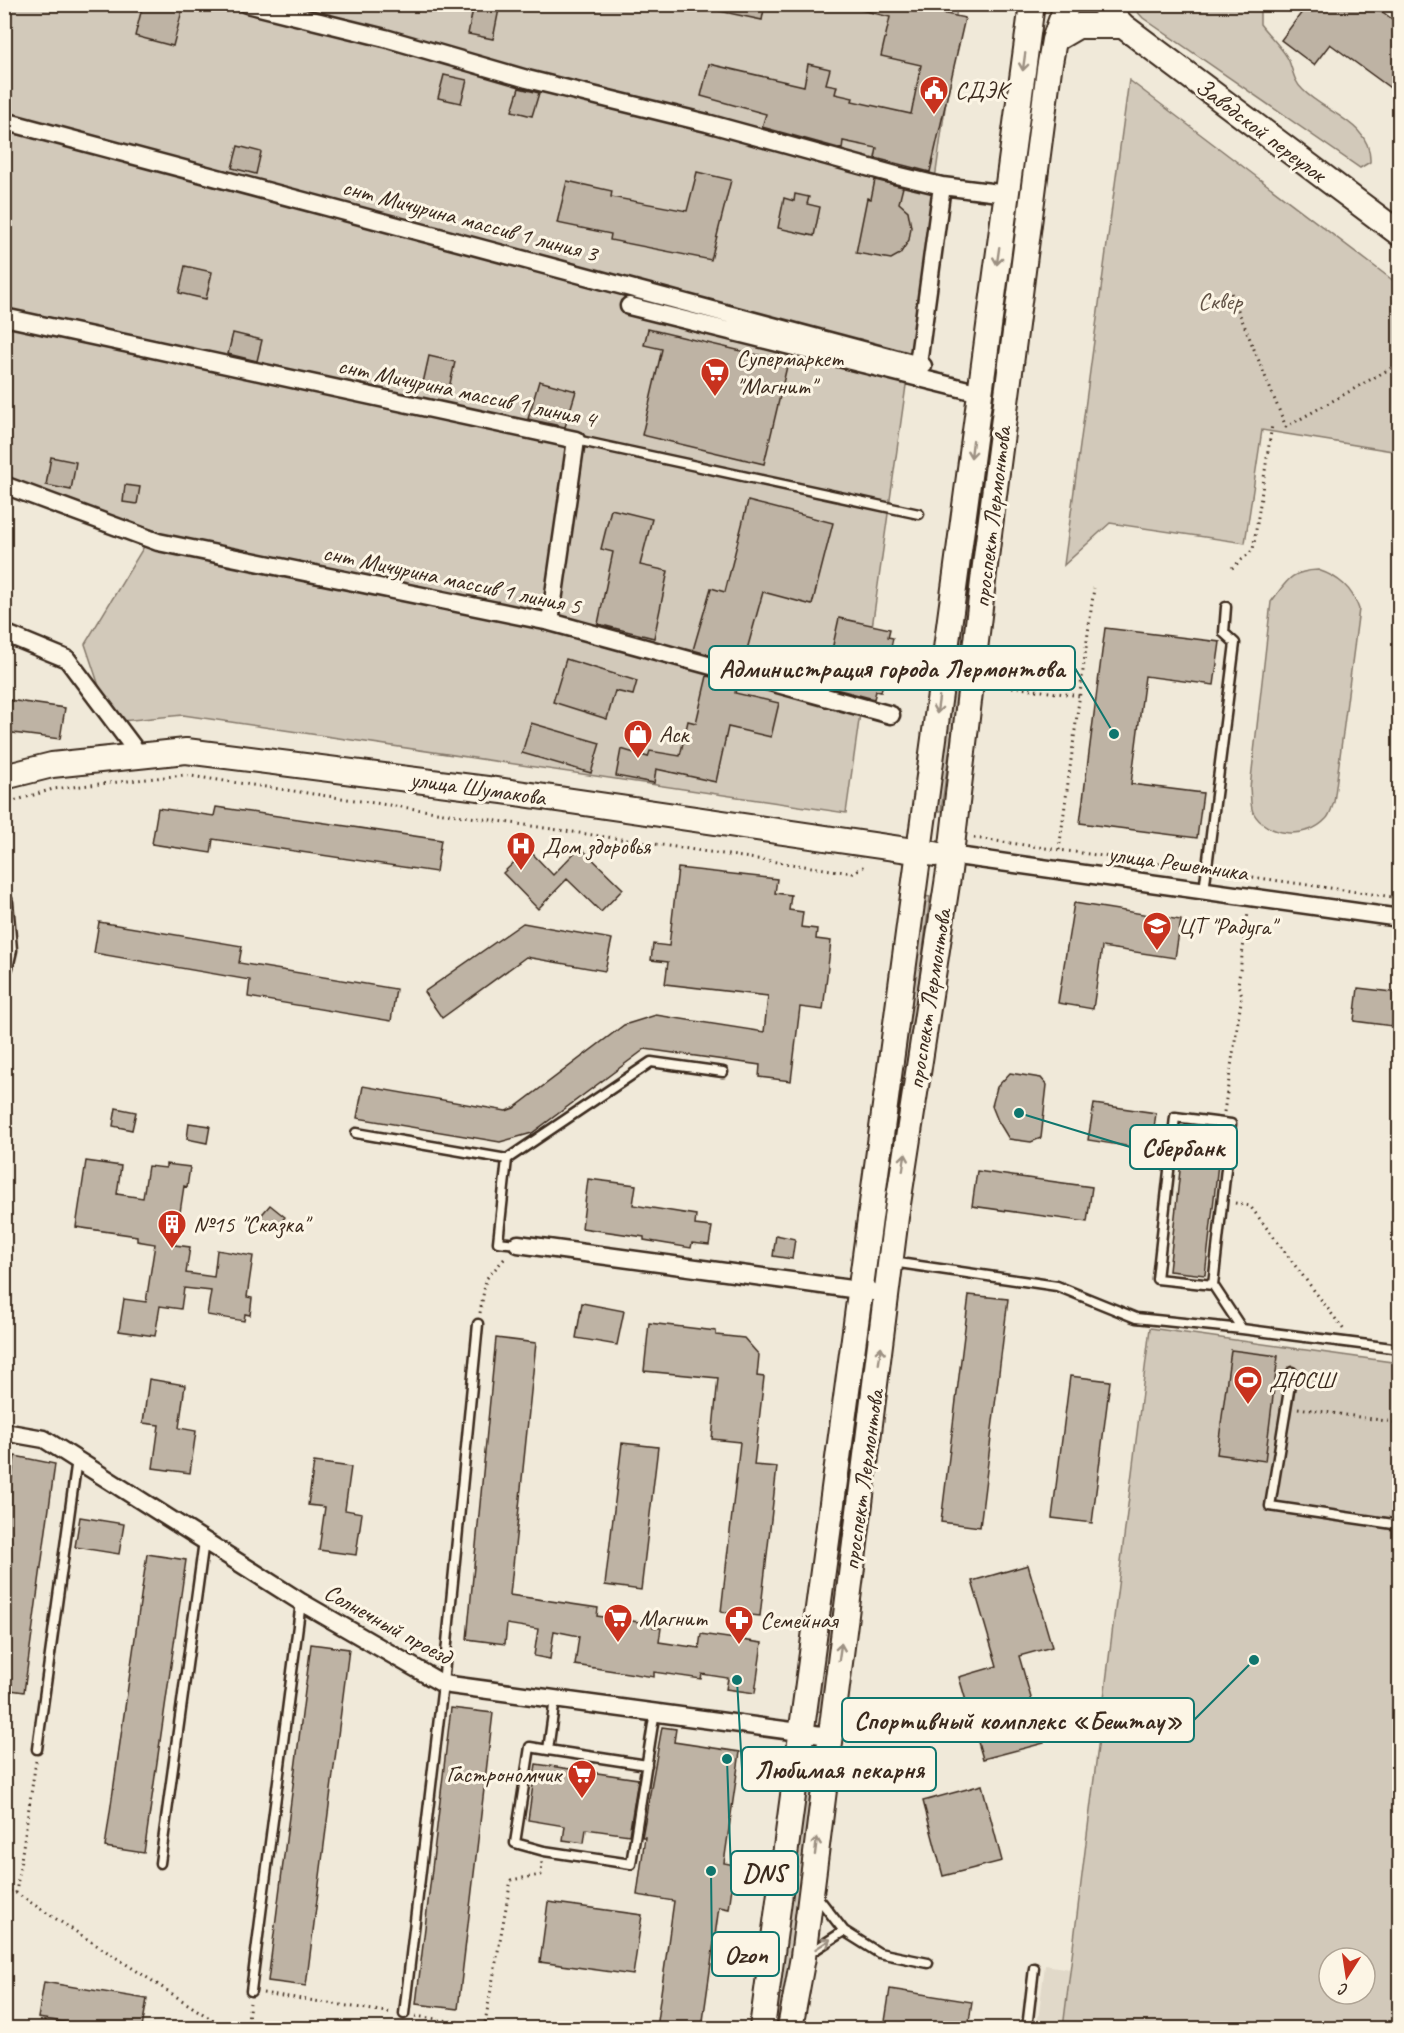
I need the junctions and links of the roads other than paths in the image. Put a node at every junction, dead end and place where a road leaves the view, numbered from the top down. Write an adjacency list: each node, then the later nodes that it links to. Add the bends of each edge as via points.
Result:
1 (247, 4): 10 (street)
2 (1033, 4): 3 (street); 11 (street, проспект Лермонтова, one-way to 11)
3 (1061, 4)
4 (1067, 4): 8 (street, проспект Лермонтова)
5 (1077, 4): 7 (street)
6 (1102, 4): 7 (street)
7 (1123, 26): 8 (street, via 1078,26); 12 (street, Заводской переулок)
8 (1054, 40): 25 (street, проспект Лермонтова)
9 (4, 121): 10 (street, снт Мичурина массив 1 линия 3, via 921,365)
10 (942, 186): 11 (street)
11 (1006, 194): 15 (street, проспект Лермонтова, one-way to 15)
12 (1400, 234)
13 (629, 306): 15 (street)
14 (4, 317): 16 (street, снт Мичурина массив 1 линия 4)
15 (980, 393): 26 (street, проспект Лермонтова, one-way to 26)
16 (576, 440): 18 (lane, снт Мичурина массив 1 линия 4); 20 (street)
17 (4, 484): 20 (street, снт Мичурина массив 1 линия 5, via 158,542)
18 (919, 514)
19 (1226, 607): 27 (lane, via 1224,633 1235,643)
20 (550, 622): 22 (street, снт Мичурина массив 1 линия 5)
21 (4, 633): 23 (street, via 67,659)
22 (891, 715)
23 (140, 756): 24 (street, улица Шумакова, via 52,765); 26 (street, улица Шумакова, via 186,751 503,791)
24 (4, 777)
25 (951, 846): 26 (street, улица Шумакова); 27 (street, улица Решетника); 35 (street, проспект Лермонтова, one-way to 25)
26 (919, 852): 37 (street, проспект Лермонтова)
27 (1204, 891): 29 (street, улица Решетника)
28 (4, 902): 30 (street, via 8,950)
29 (1400, 918)
30 (4, 967)
31 (723, 1072): 33 (lane, via 651,1062)
32 (356, 1133): 33 (lane)
33 (507, 1159): 34 (lane, via 498,1242)
34 (518, 1244): 37 (street)
35 (892, 1262): 38 (street, проспект Лермонтова); 40 (lane, via 1057,1286 1136,1318)
36 (1213, 1286): 36 (lane, via 1232,1124 1175,1117 1157,1279); 40 (lane)
37 (860, 1289): 38 (street); 51 (street, проспект Лермонтова)
38 (888, 1294): 52 (street, проспект Лермонтова, one-way to 38)
39 (478, 1324): 48 (lane)
40 (1242, 1329): 41 (lane)
41 (1400, 1349)
42 (1292, 1372): 45 (lane, via 1270,1506)
43 (4, 1432): 44 (street, Солнечный проезд, via 44,1439)
44 (77, 1459): 46 (street, Солнечный проезд); 53 (lane)
45 (1400, 1526)
46 (204, 1541): 47 (street, Солнечный проезд); 56 (lane)
47 (301, 1602): 48 (street, Солнечный проезд); 64 (lane)
48 (443, 1684): 49 (street, Солнечный проезд); 65 (lane)
49 (555, 1699): 50 (street, Солнечный проезд); 54 (lane)
50 (655, 1711): 51 (street, Солнечный проезд); 55 (lane)
51 (801, 1731): 52 (street, Солнечный проезд); 66 (street, проспект Лермонтова)
52 (829, 1736): 57 (street, проспект Лермонтова, one-way to 52)
53 (37, 1749)
54 (548, 1750): 55 (lane); 55 (lane, via 530,1747 515,1843 544,1851 631,1864)
55 (646, 1766)
56 (160, 1863)
57 (811, 1888): 58 (lane); 60 (street, проспект Лермонтова)
58 (844, 1930): 59 (lane); 60 (lane, one-way to 58)
59 (879, 1953): 61 (lane); 62 (lane)
60 (803, 1957): 67 (street, проспект Лермонтова)
61 (928, 1963)
62 (879, 1965)
63 (1034, 1968): 68 (lane)
64 (251, 1991)
65 (404, 2014)
66 (762, 2028)
67 (790, 2028)
68 (1027, 2028)

